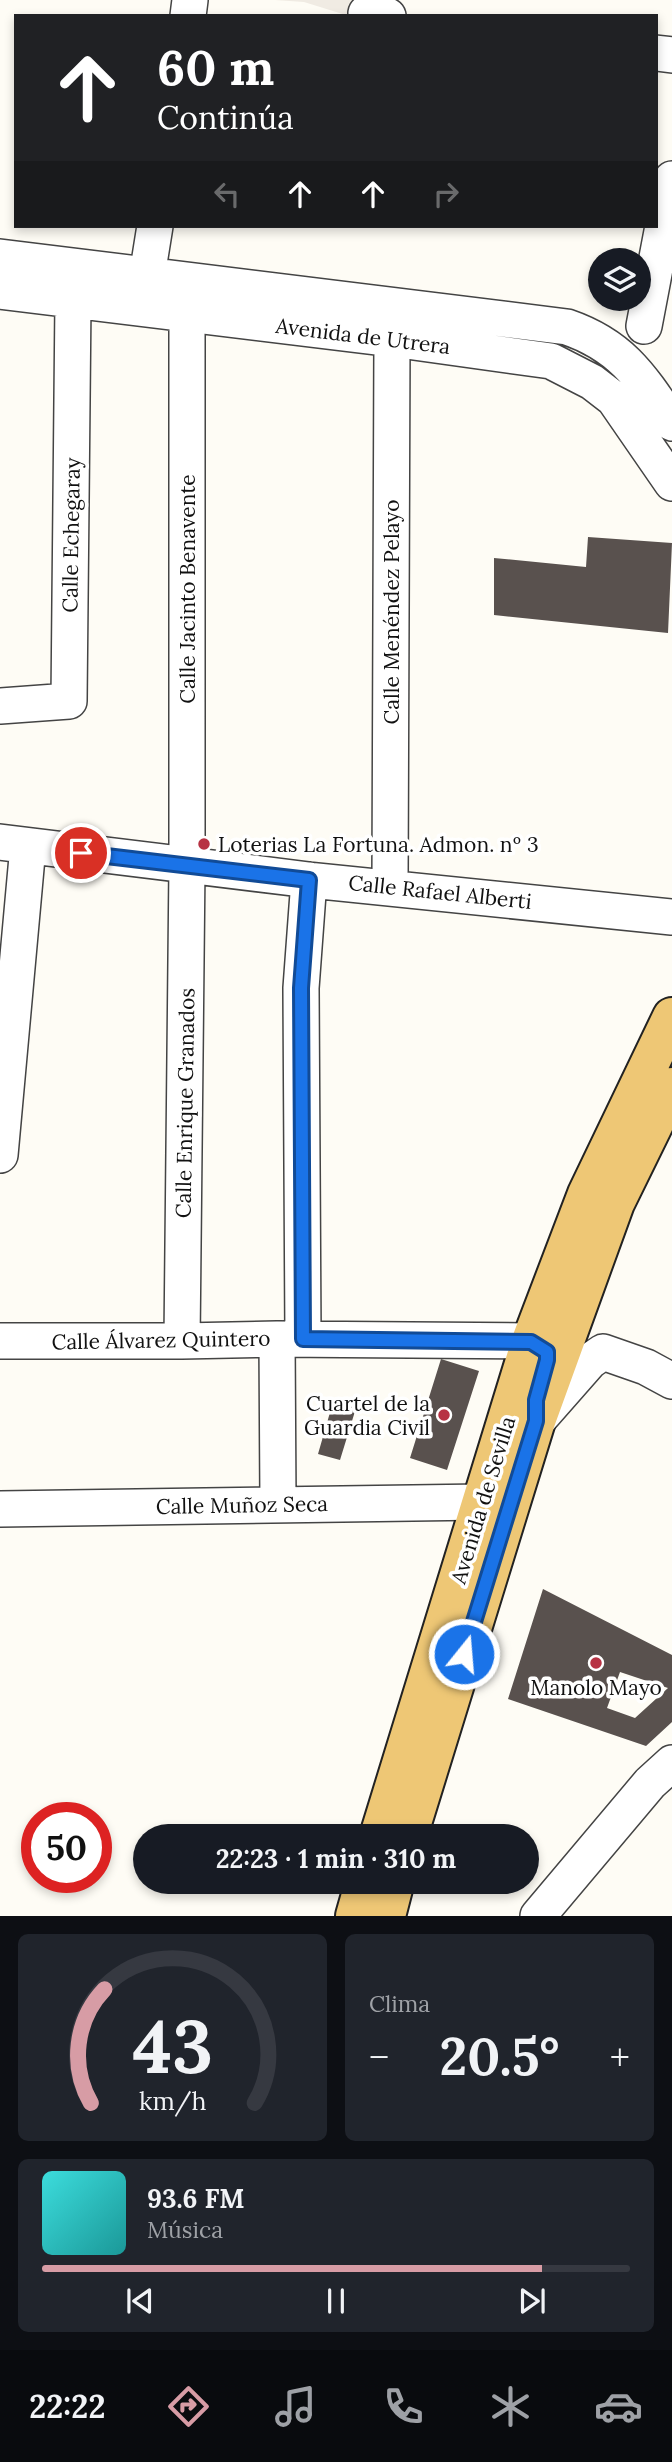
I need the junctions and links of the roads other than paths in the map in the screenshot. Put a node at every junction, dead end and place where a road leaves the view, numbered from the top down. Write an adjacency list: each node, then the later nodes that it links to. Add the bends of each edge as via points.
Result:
1 (672, 179): 8 (street)
2 (155, 228): 4 (street)
3 (0, 257): 4 (street, Avenida de Utrera)
4 (147, 276): 10 (street, Avenida de Utrera, via 567,327 605,344)
5 (0, 290): 6 (street, Avenida de Utrera)
6 (73, 300): 7 (street, Avenida de Utrera); 13 (street, Calle Echegaray, via 69,701)
7 (187, 313): 9 (street, Avenida de Utrera); 15 (street, Calle Jacinto Benavente)
8 (658, 326): 10 (street)
9 (392, 339): 12 (street, Avenida de Utrera, via 551,361 565,367 614,399); 17 (street, Calle Menéndez Pelayo)
10 (626, 362): 11 (street, Avenida de Utrera)
11 (672, 424)
12 (672, 483)
13 (0, 706)
14 (14, 844): 15 (street, Calle Rafael Alberti); 21 (street)
15 (187, 865): 16 (street, Calle Rafael Alberti); 24 (street, Calle Enrique Granados)
16 (309, 880): 17 (street, Calle Rafael Alberti); 22 (street, via 301,988)
17 (390, 886): 18 (street, Calle Rafael Alberti)
18 (672, 917)
19 (672, 1017): 25 (main road, Avenida de Sevilla, via 587,1194)
20 (672, 1087): 27 (main road, Avenida de Sevilla, via 615,1203)
21 (0, 1155)
22 (290, 1339): 24 (street, Calle Álvarez Quintero); 25 (street, Calle Álvarez Quintero); 29 (street)
23 (0, 1341): 24 (street, Calle Álvarez Quintero)
24 (182, 1341)
25 (531, 1342): 27 (street, via 548,1356 536,1400); 28 (main road, Avenida de Sevilla)
26 (672, 1381): 27 (street, via 603,1352)
27 (536, 1421): 33 (main road, Avenida de Sevilla)
28 (483, 1502): 29 (street, Calle Muñoz Seca); 32 (main road, Avenida de Sevilla)
29 (278, 1504): 30 (street, Calle Muñoz Seca)
30 (0, 1509)
31 (672, 1763): 38 (street)
32 (383, 1824)
33 (412, 1824)
34 (361, 1894): 36 (main road)
35 (392, 1894): 37 (main road)
36 (355, 1916)
37 (386, 1916)
38 (538, 1916)

